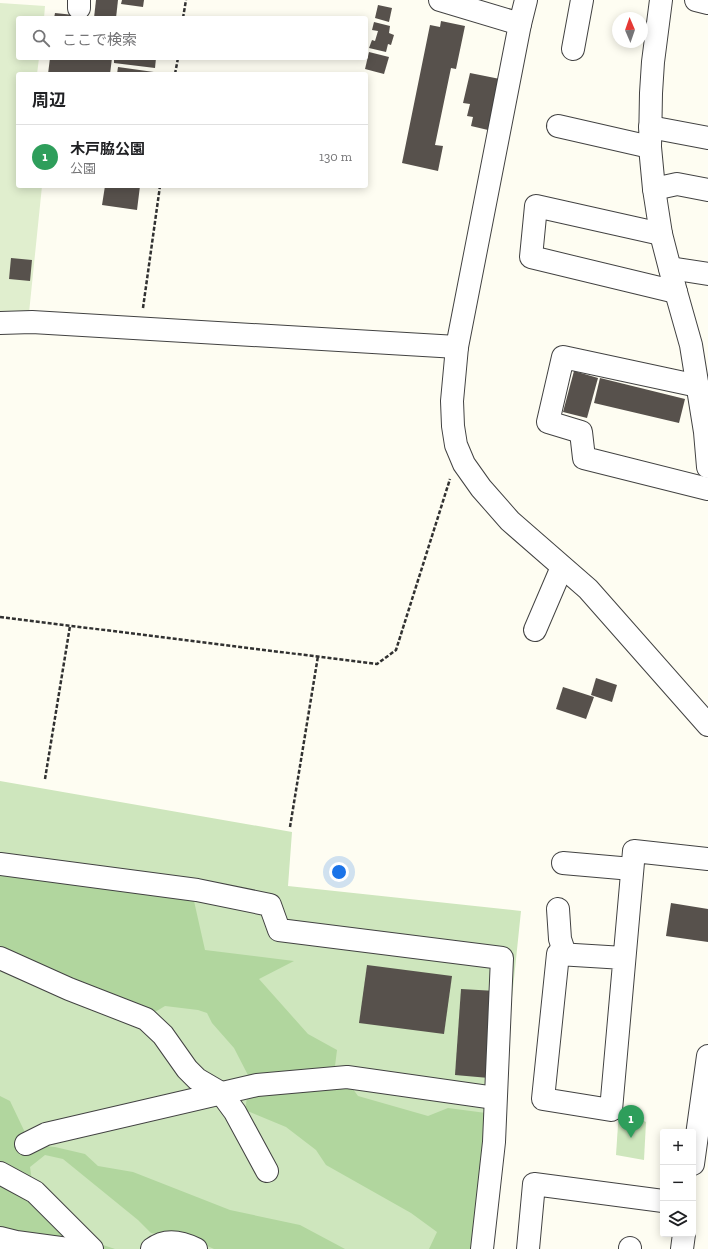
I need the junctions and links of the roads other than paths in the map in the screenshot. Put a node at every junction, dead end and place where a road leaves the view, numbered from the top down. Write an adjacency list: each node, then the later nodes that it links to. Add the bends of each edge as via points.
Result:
1 (440, 0): 7 (street)
2 (526, 0): 8 (street)
3 (582, 0): 9 (street)
4 (661, 0): 11 (street, via 653,62)
5 (696, 0): 6 (street)
6 (708, 3)
7 (479, 6): 8 (street)
8 (520, 24): 20 (street)
9 (573, 49)
10 (558, 126): 11 (street)
11 (650, 137): 12 (street); 13 (street)
12 (708, 138)
13 (654, 189): 14 (street, via 677,184); 15 (street)
14 (708, 190)
15 (661, 234): 16 (street); 18 (street, via 536,206 531,256)
16 (670, 268): 17 (street); 18 (street)
17 (708, 274)
18 (676, 292): 21 (street)
19 (0, 323): 20 (street, via 32,322)
20 (457, 347): 25 (street, via 452,401 453,426 456,445 464,464 510,521)
21 (700, 347): 22 (street)
22 (698, 386): 23 (street); 24 (street, via 563,357 548,422 582,432 584,458)
23 (708, 467)
24 (708, 489)
25 (562, 567): 26 (street); 27 (street, via 588,589)
26 (535, 630)
27 (708, 725)
28 (708, 859): 31 (street, via 634,852)
29 (563, 863): 31 (street)
30 (0, 864): 38 (street, via 197,890 270,905 279,930 502,958)
31 (632, 869): 35 (street)
32 (558, 909): 33 (street, via 560,939)
33 (565, 954): 35 (street); 35 (street, via 558,954 543,1099 611,1110)
34 (0, 958): 37 (street, via 69,989 146,1019 163,1035 197,1079)
35 (624, 958)
36 (708, 1056): 39 (street)
37 (221, 1093): 38 (street, via 257,1085 347,1077); 40 (street, via 46,1134); 41 (street, via 235,1112)
38 (495, 1098): 50 (street, via 494,1142)
39 (696, 1142)
40 (26, 1144)
41 (267, 1171)
42 (0, 1174): 47 (street, via 35,1192)
43 (660, 1201): 51 (street, via 534,1184)
44 (684, 1237): 52 (street)
45 (0, 1238): 46 (street)
46 (68, 1249)
47 (92, 1249)
48 (152, 1249): 49 (street, via 158,1244 179,1242)
49 (196, 1249)
50 (482, 1249)
51 (528, 1249)
52 (682, 1249)

